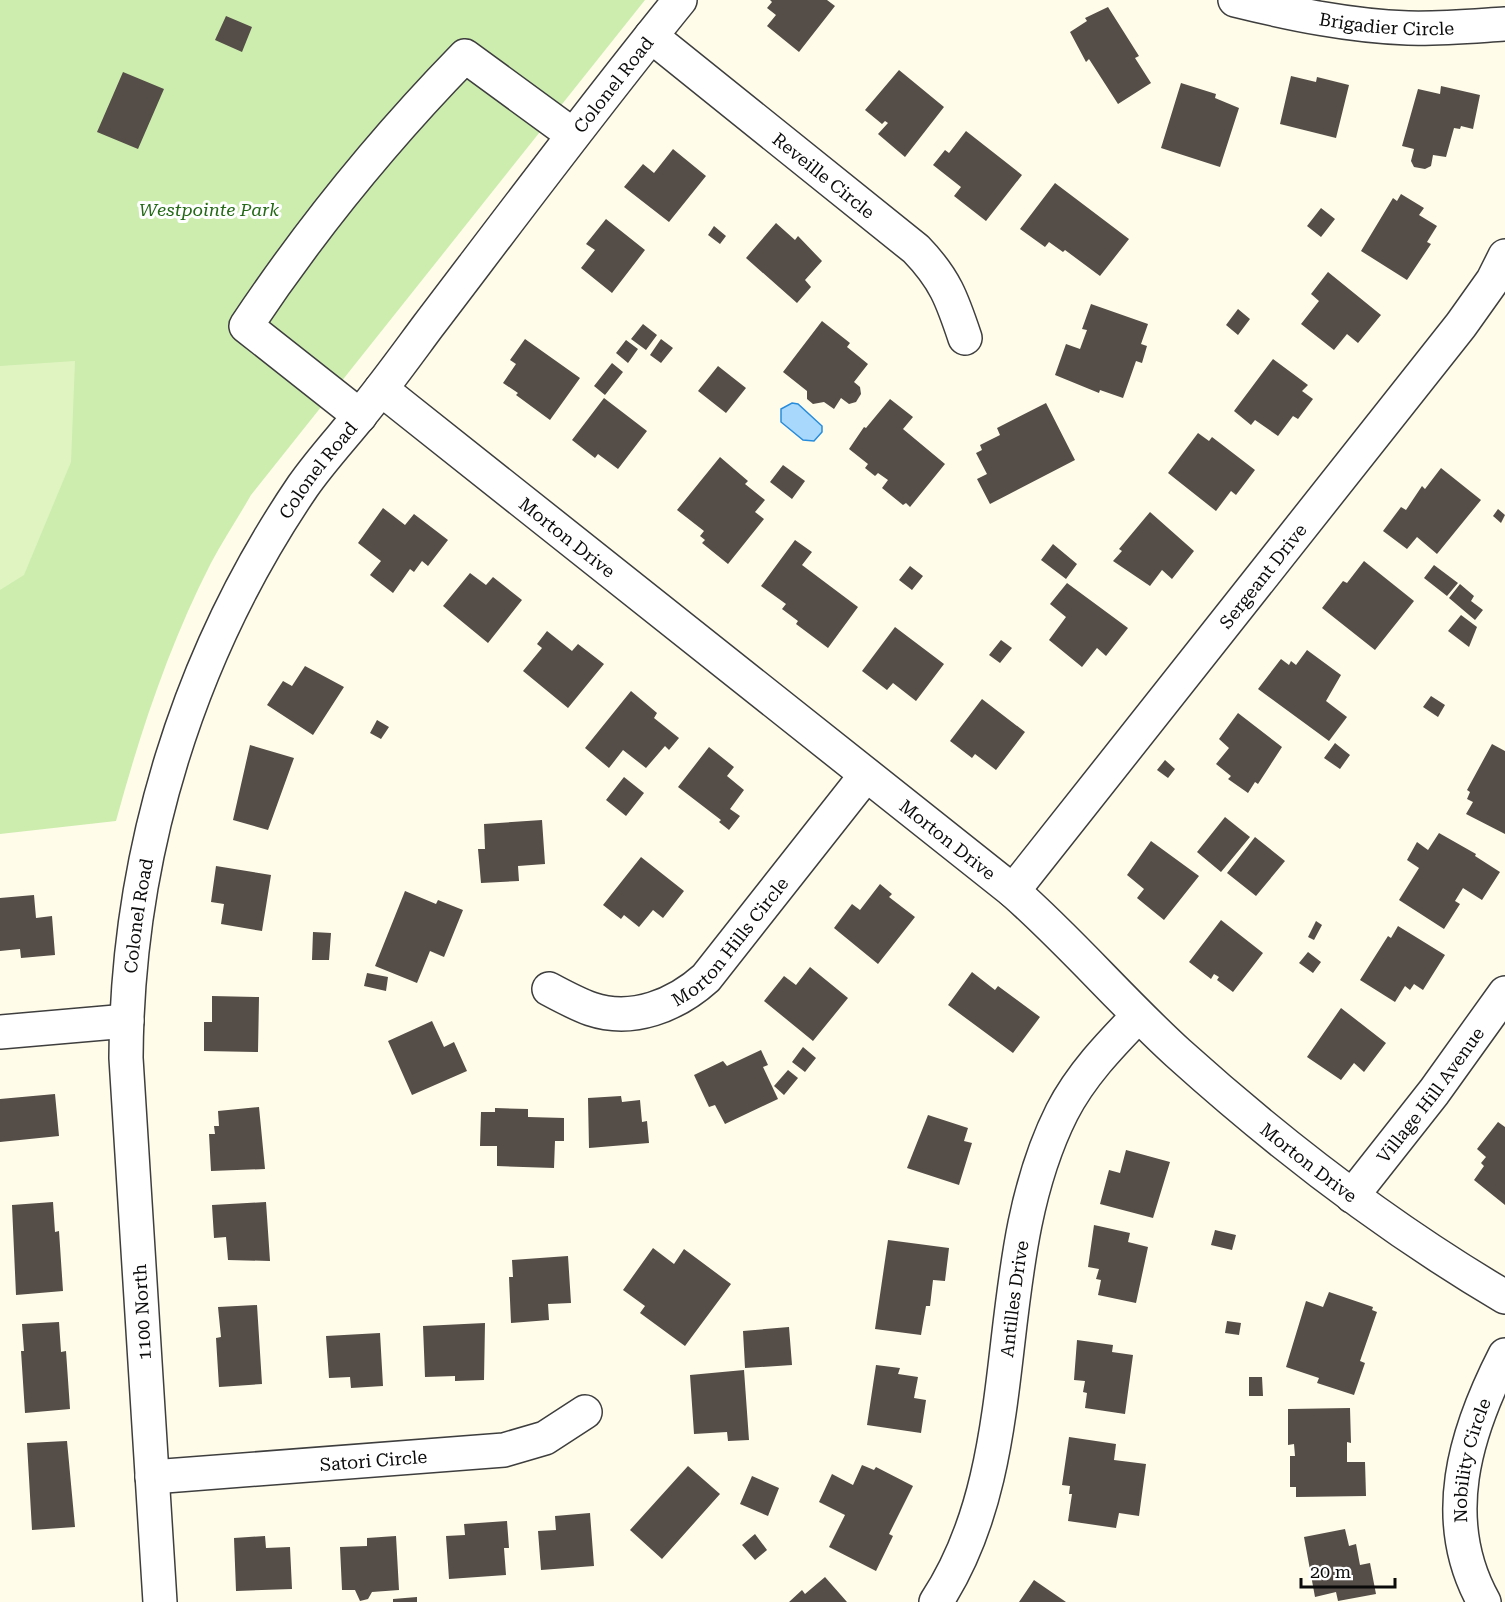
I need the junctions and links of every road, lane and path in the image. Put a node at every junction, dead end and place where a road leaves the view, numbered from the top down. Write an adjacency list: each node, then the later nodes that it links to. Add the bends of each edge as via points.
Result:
1 (680, 0): 4 (street, Colonel Road)
2 (1235, 0): 3 (street, Brigadier Circle, via 1370,25 1445,28)
3 (1505, 24)
4 (651, 36): 5 (street, Colonel Road); 7 (street, Reveille Circle, via 916,249 937,271 952,297)
5 (573, 135): 8 (street, Colonel Road); 9 (street, via 465,56 404,117 295,253 246,326)
6 (1505, 256): 11 (street, Sergeant Drive, via 1461,325)
7 (965, 338)
8 (381, 389): 9 (street, Colonel Road); 10 (street, Morton Drive)
9 (360, 416): 15 (street, Colonel Road, via 305,483 258,556 218,634 185,713 160,792 143,873)
10 (866, 775): 11 (street, Morton Drive); 12 (street, Morton Hills Circle, via 706,978 690,992 647,1011 620,1013 591,1009)
11 (1013, 891): 14 (street, Morton Drive, via 1086,959)
12 (549, 989)
13 (1505, 993): 17 (street, Village Hill Avenue)
14 (1138, 1016): 17 (street, Morton Drive, via 1224,1093); 23 (street, Antilles Drive, via 1080,1081 1044,1153 1019,1248 989,1466 978,1512 962,1554)
15 (127, 1021): 16 (street); 21 (street, 1100 North, via 126,1058)
16 (0, 1032)
17 (1352, 1196): 18 (street, Morton Drive, via 1439,1258)
18 (1505, 1297)
19 (1505, 1355): 24 (street, Nobility Circle, via 1474,1424 1459,1506 1464,1549)
20 (585, 1412): 21 (street, Satori Circle, via 545,1438 504,1450)
21 (152, 1476): 22 (street, 1100 North)
22 (160, 1602)
23 (936, 1602)
24 (1484, 1602)

